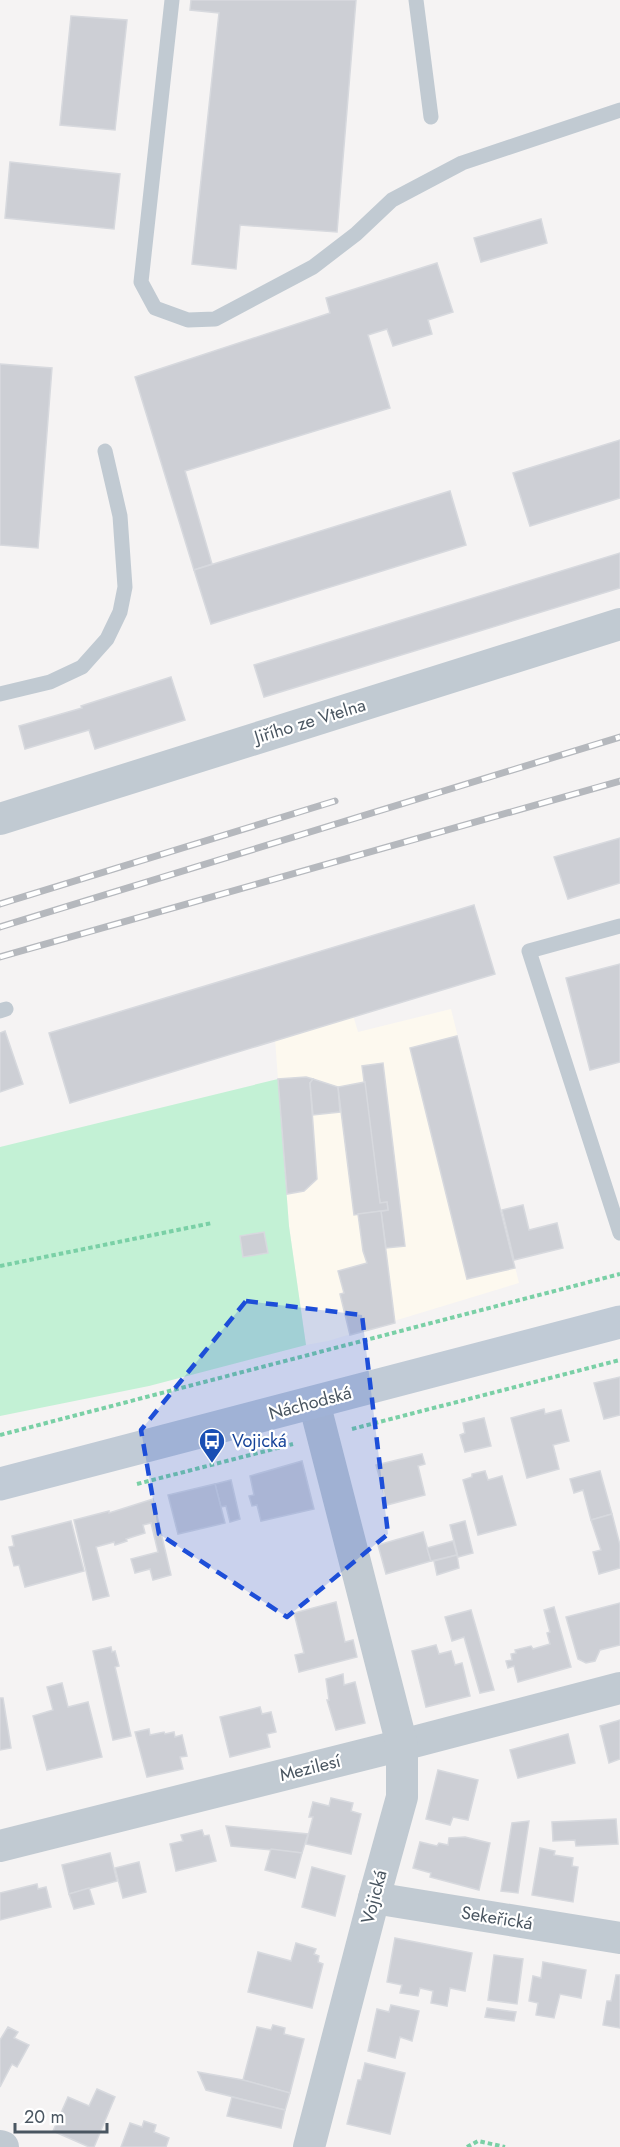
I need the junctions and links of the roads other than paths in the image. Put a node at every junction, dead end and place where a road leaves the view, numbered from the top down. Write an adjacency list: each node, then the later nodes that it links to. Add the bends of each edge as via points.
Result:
1 (172, 0): 3 (lane, via 141,282 155,308 188,320 215,319 313,267 392,200 462,163)
2 (416, 0): 4 (lane)
3 (620, 110)
4 (431, 117)
5 (105, 451): 7 (lane, via 120,516 125,587 120,612 107,639 82,667 50,682)
6 (620, 624): 8 (street, Jiřího ze Vtelna)
7 (0, 694)
8 (0, 819)
9 (620, 926): 10 (lane, via 529,951)
10 (620, 1233)
11 (620, 1322): 12 (main road, Náchodská)
12 (315, 1402): 13 (main road, Náchodská); 15 (street, Vojická)
13 (0, 1484)
14 (620, 1688): 15 (street, Mezilesí)
15 (402, 1745): 16 (street, Mezilesí); 17 (street, Vojická, via 402,1797)
16 (0, 1846)
17 (374, 1898): 18 (street, Sekeřická); 19 (street, Vojická)
18 (620, 1938)
19 (309, 2147)

